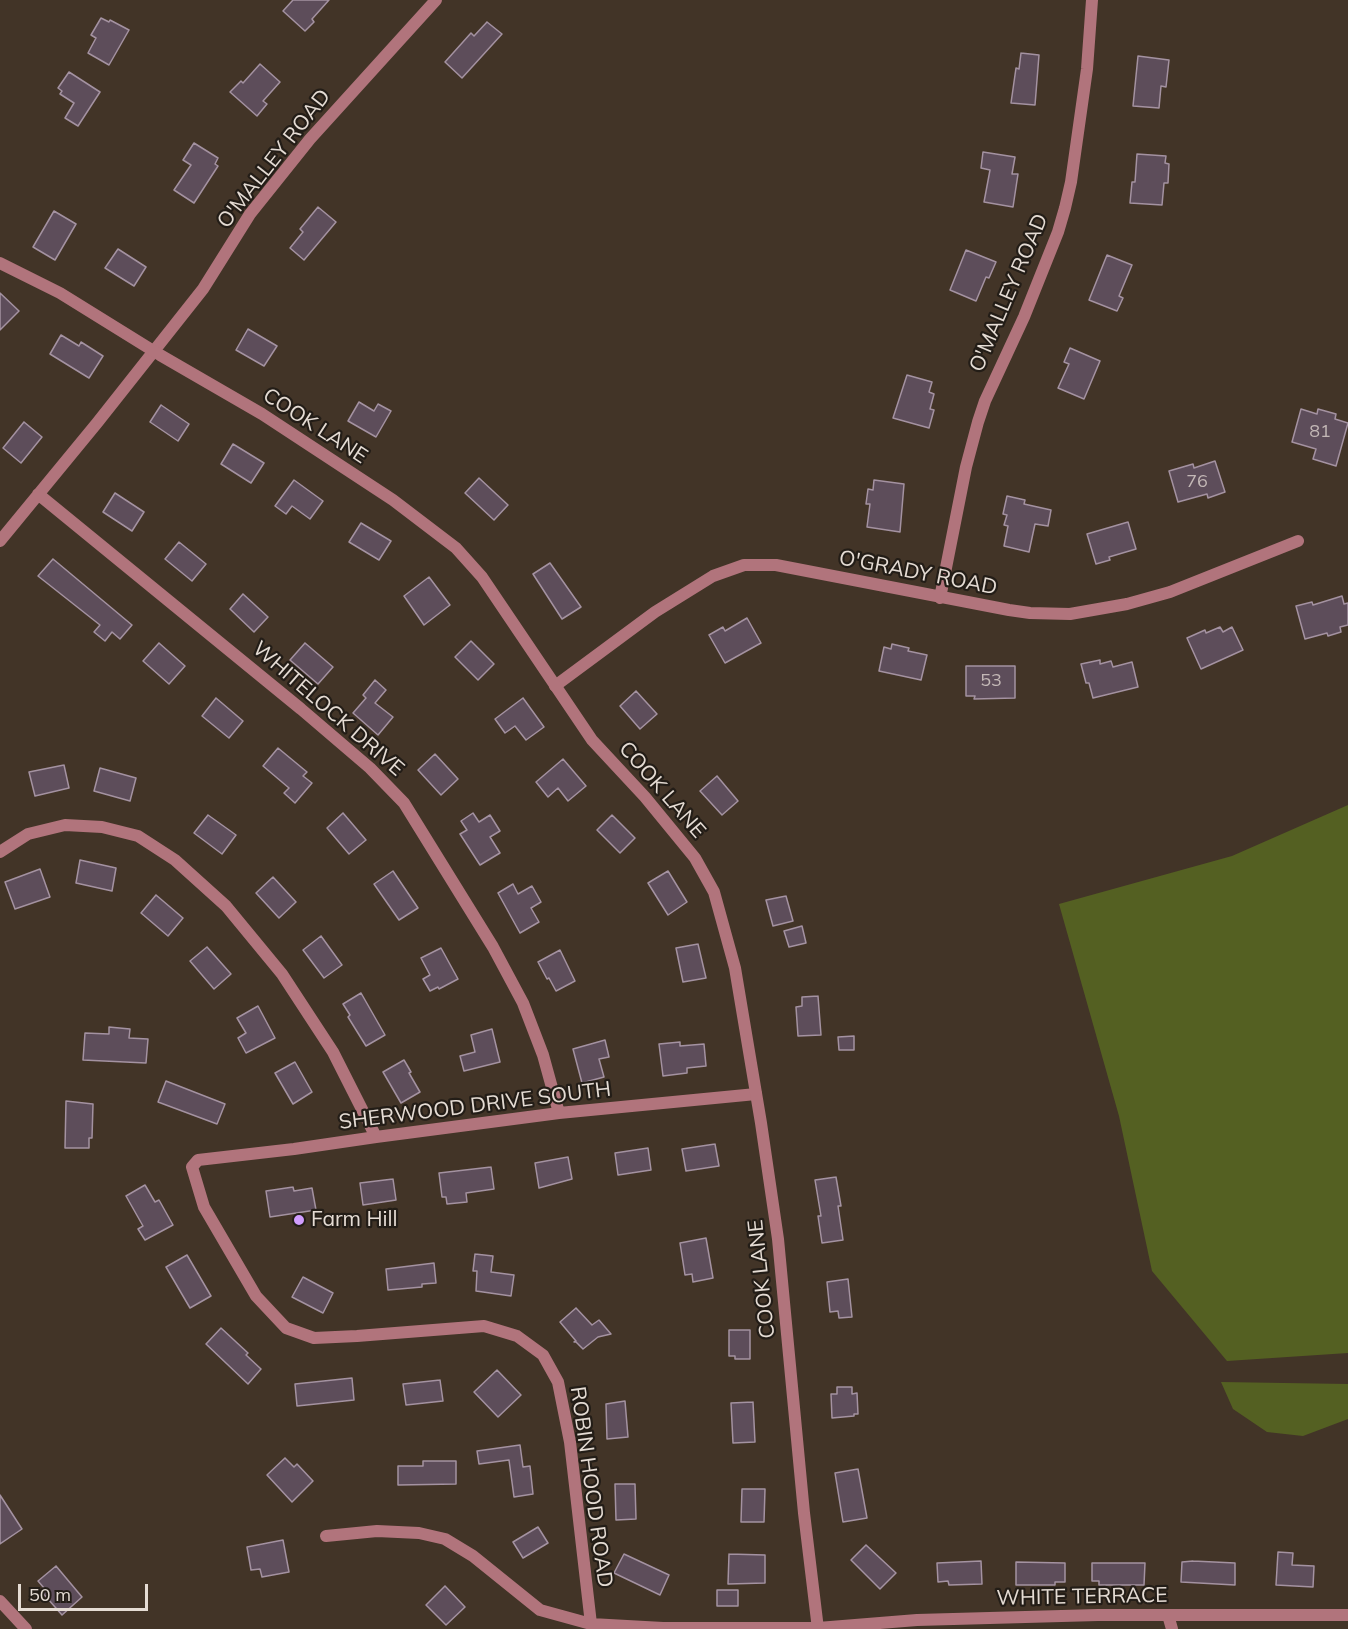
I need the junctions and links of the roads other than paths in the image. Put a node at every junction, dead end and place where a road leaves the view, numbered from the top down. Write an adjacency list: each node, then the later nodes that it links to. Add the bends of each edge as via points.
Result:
1 (436, 0): 4 (street, O'MALLEY ROAD, via 302,148 250,214 203,289)
2 (1092, 0): 8 (street, O'MALLEY ROAD, via 1087,69 1065,208 978,422)
3 (0, 262): 4 (street, COOK LANE, via 60,293)
4 (153, 351): 5 (street, O'MALLEY ROAD); 9 (street, COOK LANE, via 295,435 448,541 482,577)
5 (38, 494): 6 (street, O'MALLEY ROAD); 12 (street, WHITELOCK DRIVE, via 301,709 404,802 523,1003)
6 (0, 541)
7 (1298, 541): 8 (street, O'GRADY ROAD, via 1170,592 1102,610 1030,613)
8 (940, 598): 9 (street, O'GRADY ROAD, via 776,565 733,568 655,612)
9 (555, 686): 11 (street, COOK LANE, via 592,740 695,858 714,892 735,968)
10 (0, 852): 13 (street, via 28,834 65,825 102,827 138,836 175,860 226,906 282,974 333,1052)
11 (756, 1094): 12 (street, SHERWOOD DRIVE SOUTH); 21 (street, COOK LANE, via 778,1239)
12 (559, 1113): 13 (street, SHERWOOD DRIVE SOUTH)
13 (376, 1137): 14 (street, SHERWOOD DRIVE SOUTH)
14 (198, 1160): 19 (street, ROBIN HOOD ROAD, via 192,1167 204,1207 256,1296 286,1328 314,1338 484,1326 517,1336 543,1355 558,1382 570,1442)
15 (326, 1536): 19 (street, WHITE TERRACE, via 377,1531 445,1539 540,1610)
16 (0, 1601): 20 (street)
17 (1168, 1615): 18 (street, WHITE TERRACE); 21 (street, WHITE TERRACE, via 917,1620); 22 (street)
18 (1348, 1615)
19 (591, 1624): 21 (street, WHITE TERRACE)
20 (26, 1629)
21 (818, 1629)
22 (1172, 1629)

